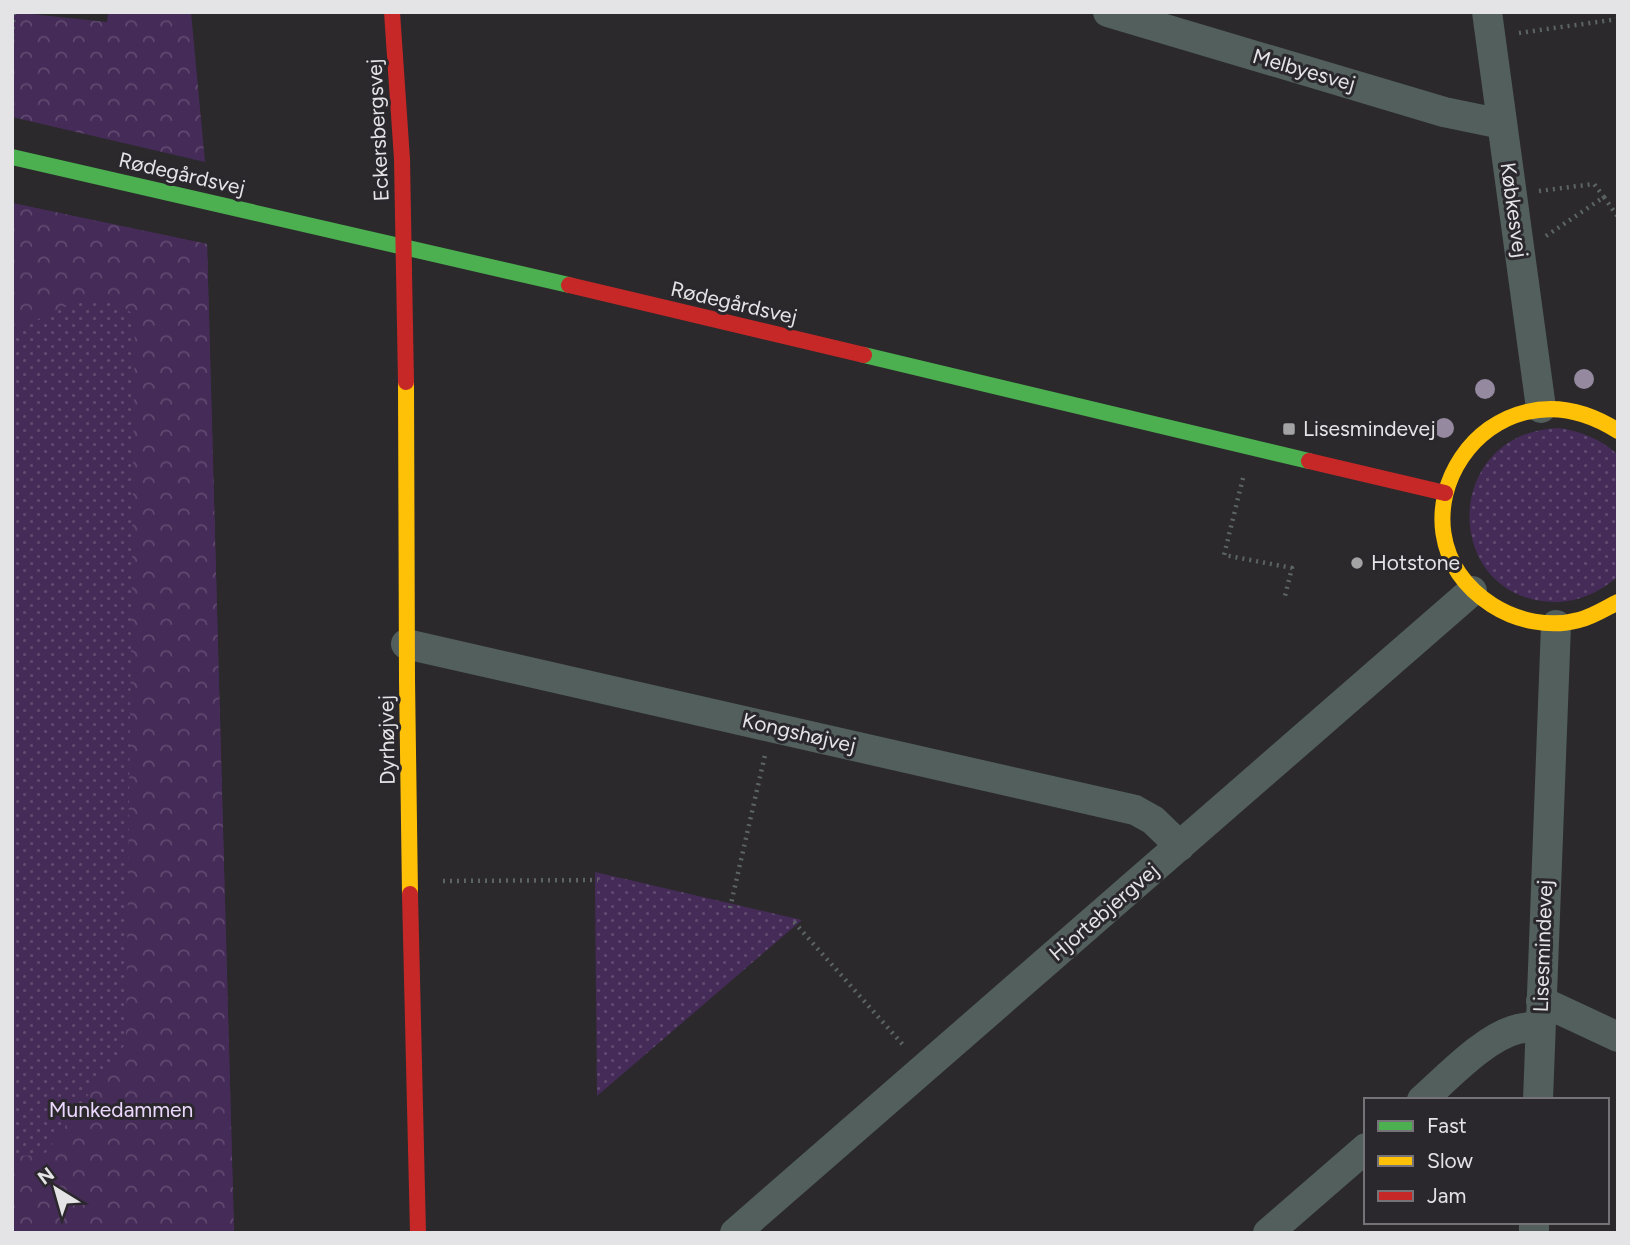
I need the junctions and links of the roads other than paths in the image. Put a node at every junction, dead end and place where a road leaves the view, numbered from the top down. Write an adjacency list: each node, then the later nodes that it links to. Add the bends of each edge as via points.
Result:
1 (392, 12): 6 (street, Eckersbergsvej)
2 (1108, 12): 4 (street, Melbyesvej, via 1444,112)
3 (1489, 25): 4 (street, Købkesvej)
4 (1502, 124): 7 (street, Købkesvej)
5 (12, 157): 6 (street, Rødegårdsvej)
6 (404, 246): 9 (street, Rødegårdsvej); 13 (street, Dyrhøjvej)
7 (1541, 408): 8 (street, via 1581,412); 9 (street, via 1502,419 1479,435 1454,467)
8 (1618, 431)
9 (1445, 493): 10 (street, via 1446,546)
10 (1472, 591): 12 (street, via 1511,617); 14 (street, Hjortebjergvej)
11 (1618, 602): 12 (street, via 1583,620)
12 (1556, 625): 15 (street, Lisesmindevej)
13 (406, 644): 14 (street, Kongshøjvej, via 1135,810); 20 (street, Dyrhøjvej)
14 (1180, 846): 21 (street, Hjortebjergvej)
15 (1541, 1014): 16 (street); 17 (street, via 1499,1037); 18 (street, Lisesmindevej)
16 (1618, 1037)
17 (1424, 1098)
18 (1538, 1098)
19 (1364, 1150): 22 (street)
20 (418, 1233)
21 (735, 1233)
22 (1268, 1233)

